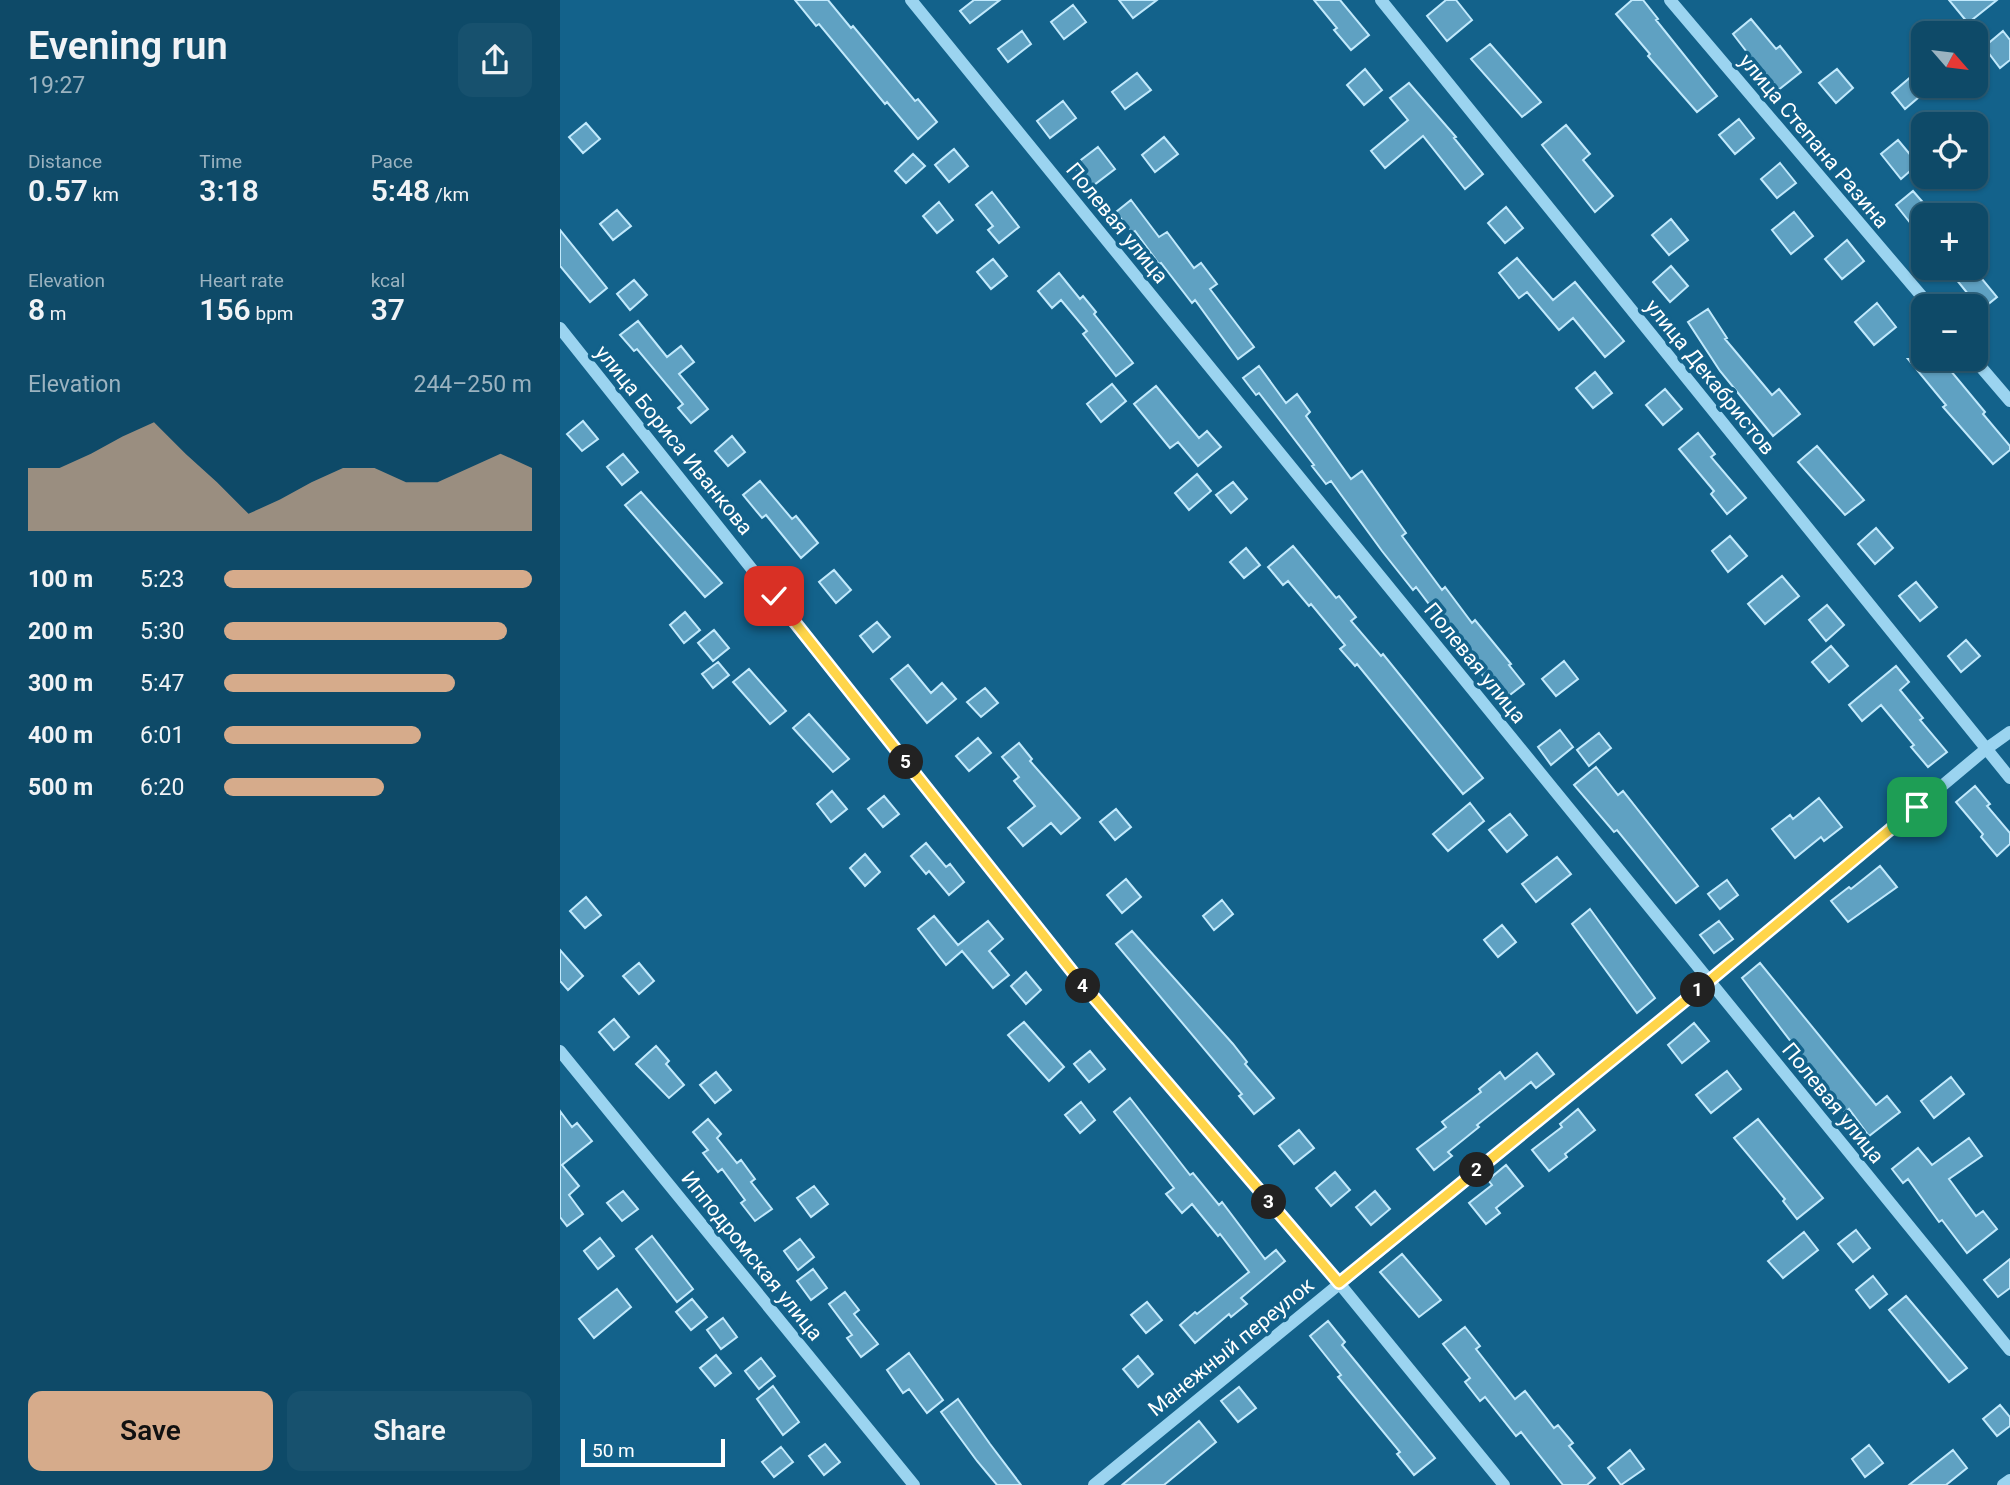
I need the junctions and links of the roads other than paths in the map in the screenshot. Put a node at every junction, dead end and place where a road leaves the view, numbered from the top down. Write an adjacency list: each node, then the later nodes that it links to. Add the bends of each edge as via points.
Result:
1 (911, 0): 11 (street, Полевая улица)
2 (1381, 0): 9 (street, улица Декабристов)
3 (1670, 0): 4 (street, улица Степана Разина)
4 (1920, 294)
5 (560, 328): 13 (street, улица Бориса Иванкова, via 1079,980)
6 (1985, 371): 7 (street)
7 (2010, 401)
8 (2010, 732): 9 (street, Манежный переулок)
9 (1986, 749): 10 (street, улица Декабристов); 11 (street, Манежный переулок)
10 (2010, 778)
11 (1709, 981): 13 (street, Манежный переулок); 14 (street, Полевая улица)
12 (560, 1051): 16 (street, Ипподромская улица)
13 (1339, 1283): 17 (street, Манежный переулок); 18 (street, улица Бориса Иванкова)
14 (2010, 1350)
15 (2010, 1480): 19 (street)
16 (914, 1485)
17 (1094, 1485)
18 (1504, 1485)
19 (2003, 1485)

